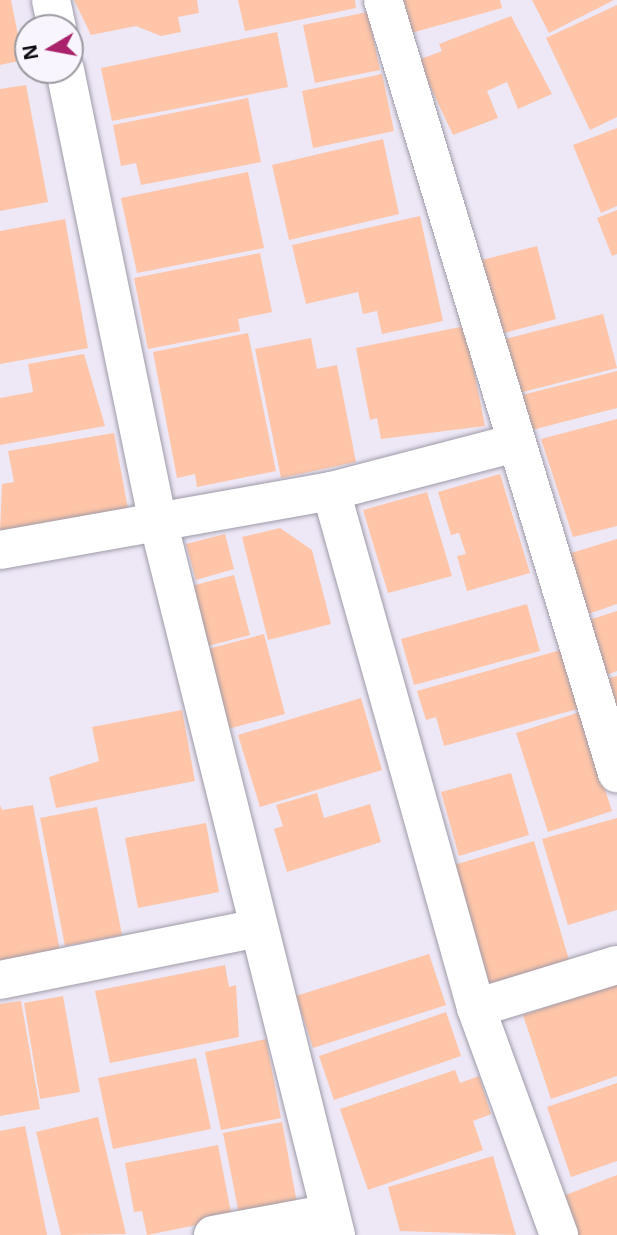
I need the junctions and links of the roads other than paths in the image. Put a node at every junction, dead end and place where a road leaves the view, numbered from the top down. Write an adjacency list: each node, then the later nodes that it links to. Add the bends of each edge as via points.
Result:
1 (383, 0): 3 (street)
2 (68, 84): 5 (street)
3 (515, 443): 4 (street); 7 (street)
4 (331, 491): 5 (street); 11 (street)
5 (157, 517): 6 (street); 8 (street)
6 (0, 550)
7 (617, 773)
8 (258, 928): 10 (street); 12 (street)
9 (617, 965): 11 (street)
10 (0, 980)
11 (476, 1008): 14 (street)
12 (333, 1224): 13 (street)
13 (213, 1235)
14 (559, 1235)

